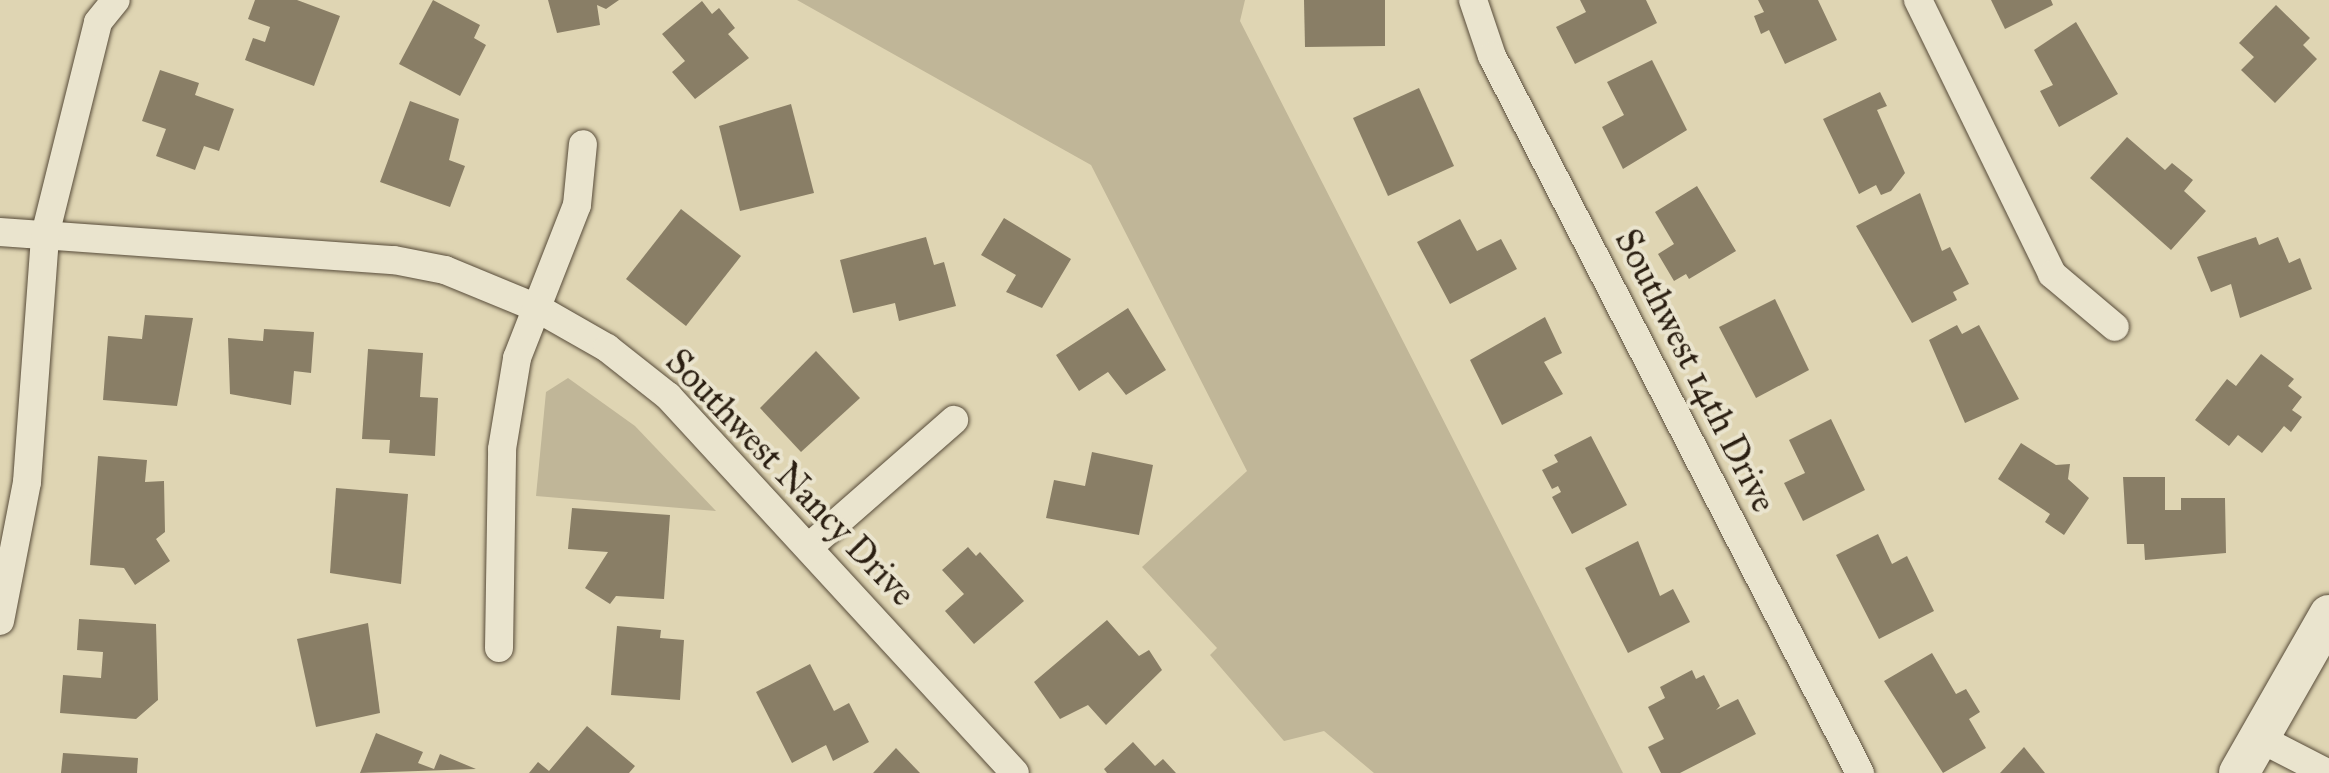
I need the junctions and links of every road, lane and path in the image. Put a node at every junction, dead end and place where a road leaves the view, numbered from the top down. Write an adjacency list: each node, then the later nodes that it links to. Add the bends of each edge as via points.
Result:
1 (116, 0): 6 (street, via 98,22)
2 (1473, 0): 16 (street, Southwest 14th Drive, via 1492,56)
3 (1918, 0): 8 (street, via 2052,274)
4 (583, 144): 7 (street, via 577,205)
5 (0, 232): 6 (street, Southwest Nancy Drive)
6 (45, 236): 7 (street, Southwest Nancy Drive, via 394,260 445,270); 12 (street, via 27,482)
7 (537, 308): 10 (street, Southwest Nancy Drive, via 607,348 668,396); 13 (street, via 517,358 502,449)
8 (2115, 327)
9 (954, 420): 10 (street)
10 (809, 547): 15 (street, Southwest Nancy Drive)
11 (2329, 615): 14 (main road)
12 (0, 621)
13 (499, 648)
14 (2259, 738): 17 (main road); 18 (street)
15 (1015, 773)
16 (1860, 773)
17 (2238, 773)
18 (2327, 773)

